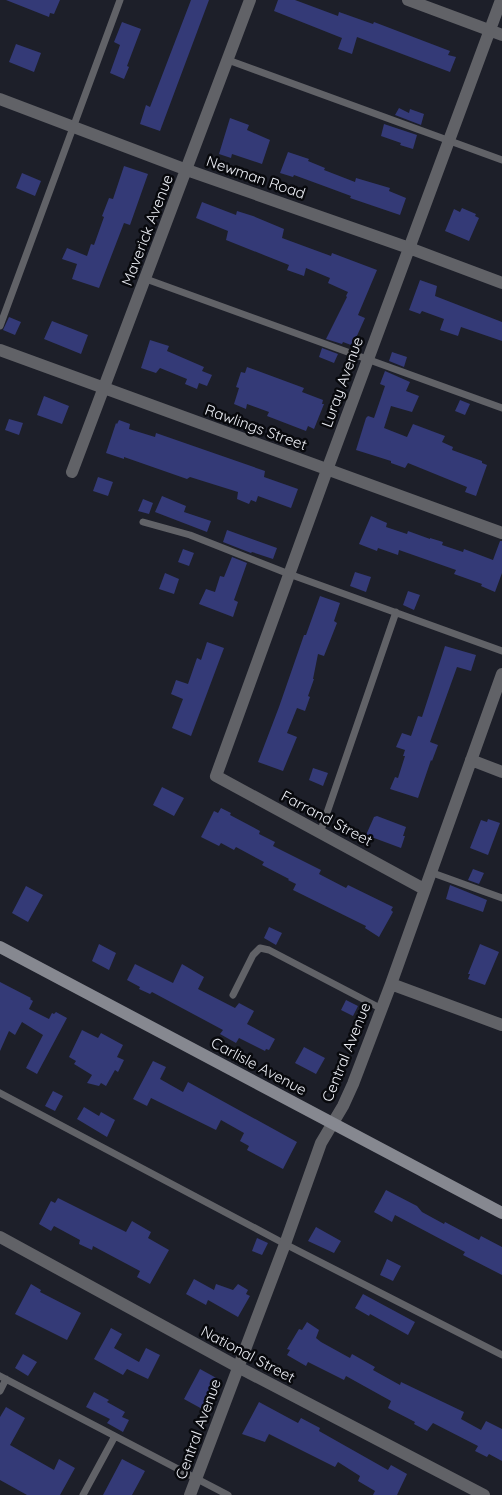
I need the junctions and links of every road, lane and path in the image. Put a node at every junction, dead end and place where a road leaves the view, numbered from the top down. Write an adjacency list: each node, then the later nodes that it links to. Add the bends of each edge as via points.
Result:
1 (120, 0): 8 (lane)
2 (250, 0): 6 (street, Maverick Avenue)
3 (408, 0): 5 (street)
4 (502, 0): 5 (street, Luray Avenue)
5 (496, 33): 9 (street, Luray Avenue)
6 (228, 60): 9 (lane); 11 (street, Maverick Avenue)
7 (0, 99): 8 (street, Newman Road)
8 (73, 126): 11 (street, Newman Road); 15 (lane)
9 (449, 140): 10 (lane); 12 (street, Luray Avenue)
10 (502, 160)
11 (188, 170): 12 (street, Newman Road); 13 (street, Maverick Avenue)
12 (409, 248): 14 (street, Newman Road); 17 (street, Luray Avenue)
13 (146, 279): 17 (lane); 18 (street, Maverick Avenue)
14 (502, 283)
15 (0, 326)
16 (0, 350): 18 (street, Rawlings Street)
17 (368, 358): 19 (lane); 20 (street, Luray Avenue)
18 (105, 388): 20 (street, Rawlings Street); 21 (street, Maverick Avenue)
19 (502, 408)
20 (327, 470): 23 (street, Rawlings Street); 24 (street, Luray Avenue)
21 (72, 472)
22 (144, 522): 24 (lane, via 190,535)
23 (502, 533)
24 (289, 574): 25 (lane); 30 (street, Luray Avenue)
25 (396, 612): 26 (lane); 31 (lane)
26 (502, 651)
27 (502, 674): 28 (street, Central Avenue)
28 (471, 760): 29 (street); 32 (street, Central Avenue)
29 (502, 772)
30 (216, 776): 31 (street, Farrand Street)
31 (320, 833): 33 (street, Farrand Street)
32 (430, 872): 33 (street, Central Avenue); 34 (lane)
33 (424, 889): 36 (street, Central Avenue)
34 (502, 898)
35 (0, 948): 41 (street, Carlisle Avenue)
36 (391, 984): 38 (street, Central Avenue); 39 (street)
37 (233, 996): 38 (lane, via 253,955 260,948)
38 (380, 1008): 41 (street, Central Avenue, via 349,1094)
39 (502, 1025)
40 (0, 1093): 44 (lane)
41 (333, 1123): 42 (street, Carlisle Avenue); 44 (street, Central Avenue, via 321,1143)
42 (502, 1213)
43 (0, 1237): 46 (street, National Street)
44 (285, 1244): 45 (lane); 46 (street, Central Avenue)
45 (502, 1355)
46 (238, 1367): 50 (street, Central Avenue); 54 (street, National Street)
47 (3, 1377): 48 (lane); 49 (lane)
48 (0, 1391)
49 (115, 1436): 50 (lane); 51 (lane)
50 (197, 1479): 52 (street, Central Avenue); 53 (lane)
51 (83, 1495)
52 (190, 1495)
53 (228, 1495)
54 (484, 1495)

